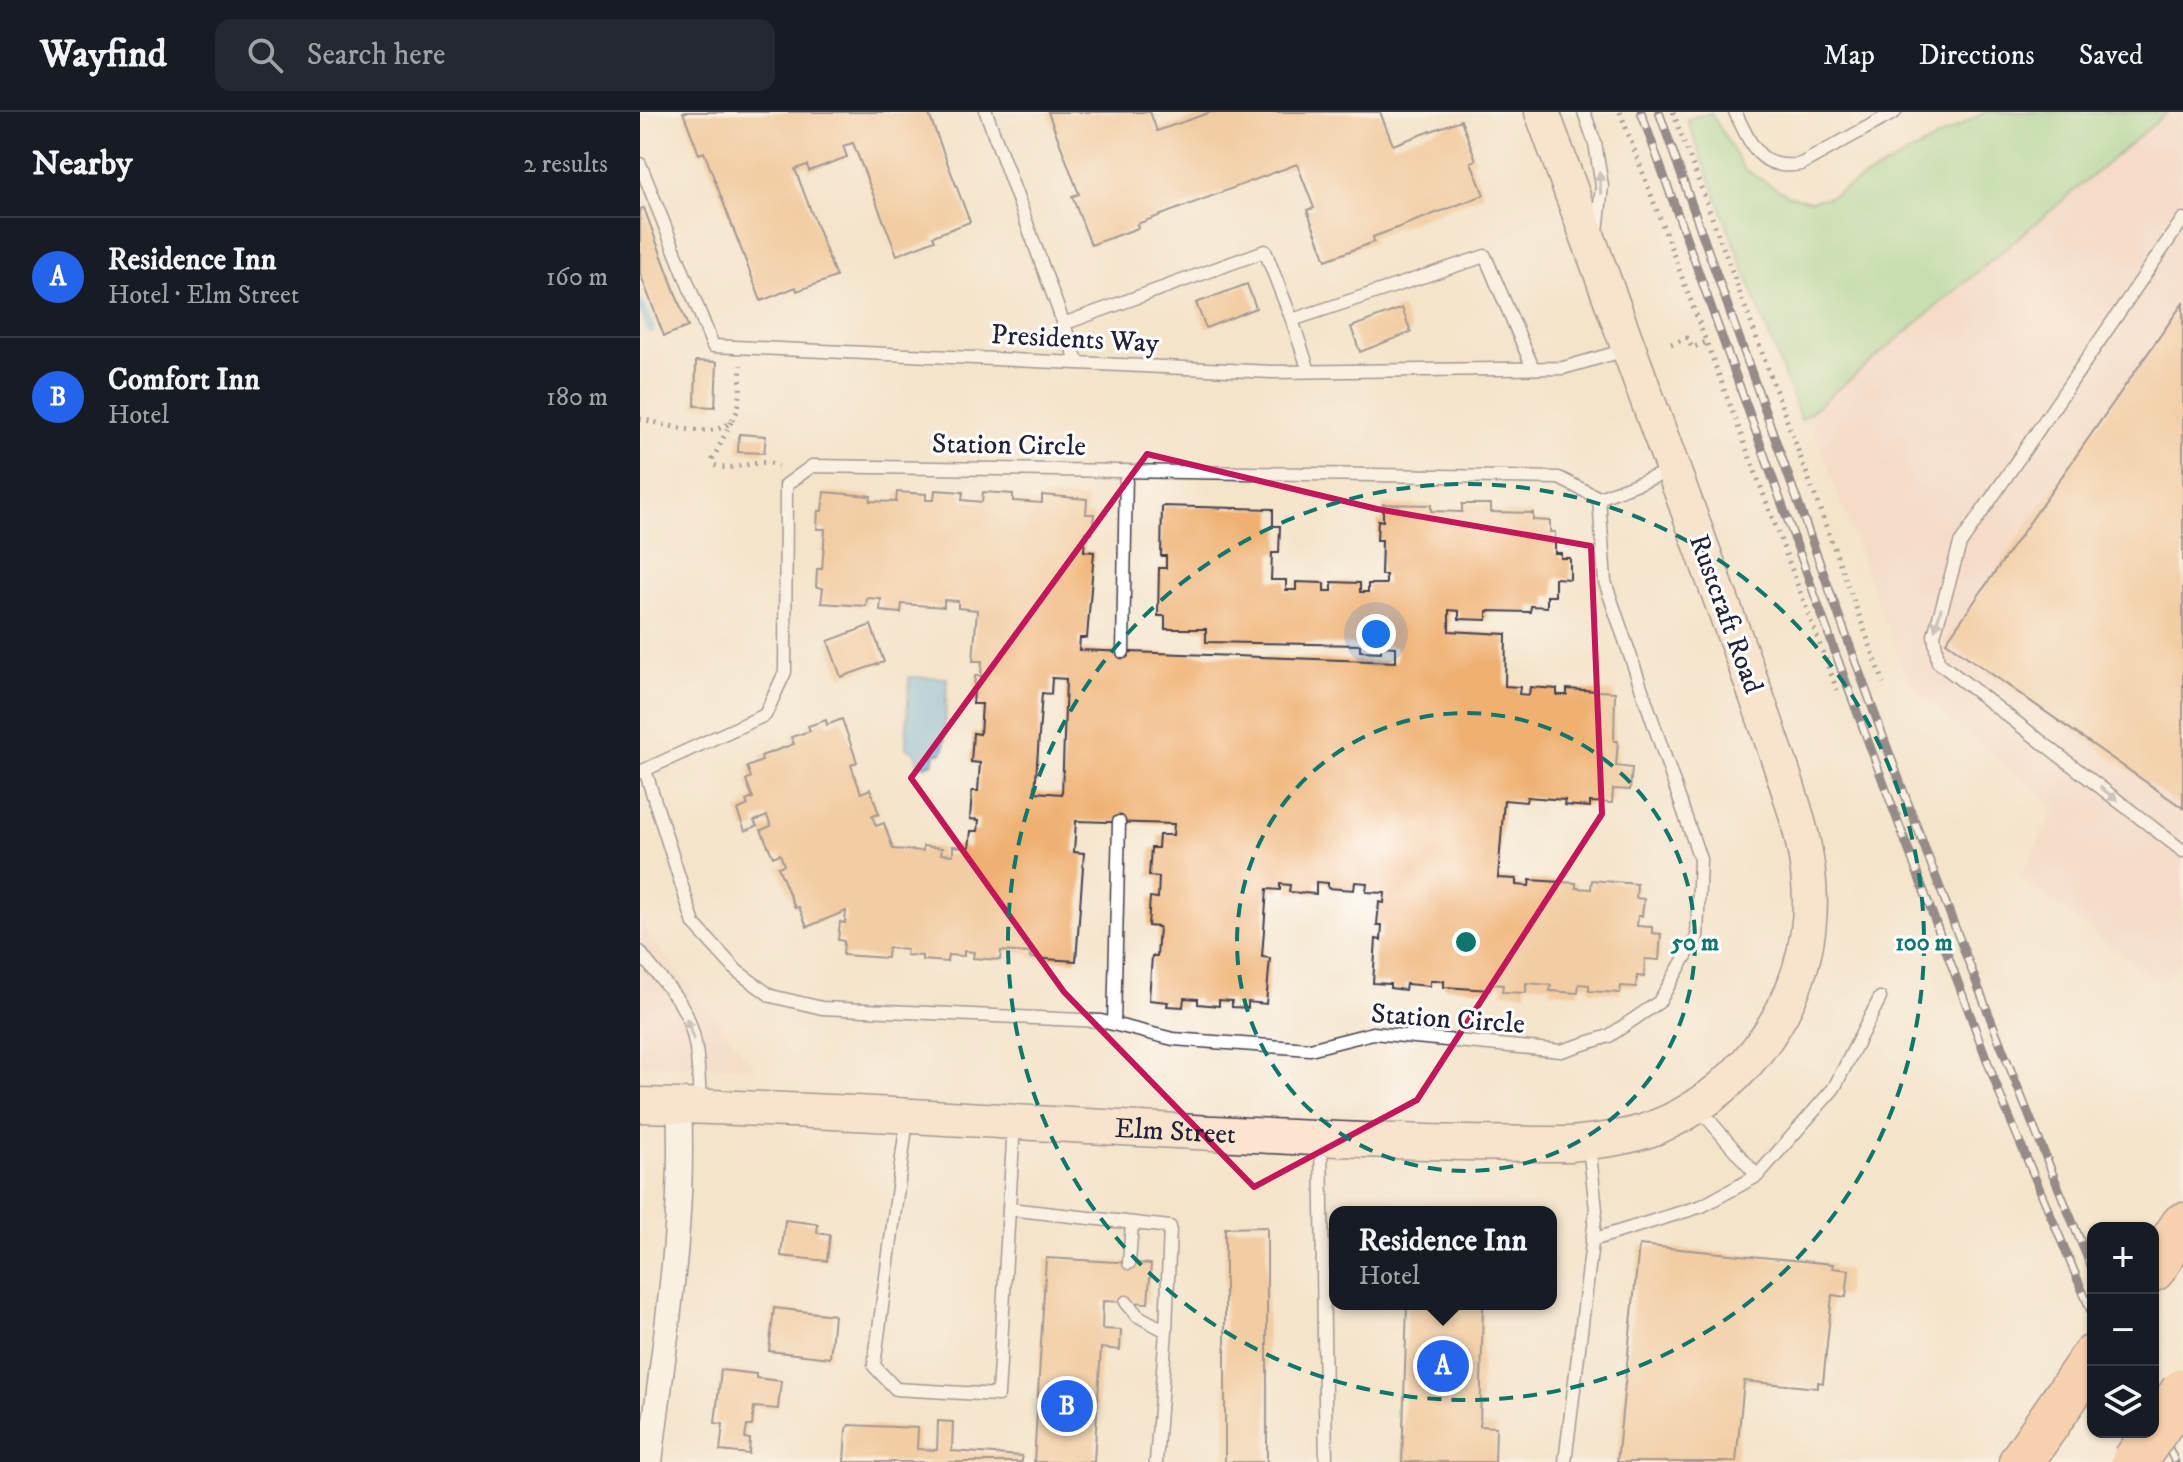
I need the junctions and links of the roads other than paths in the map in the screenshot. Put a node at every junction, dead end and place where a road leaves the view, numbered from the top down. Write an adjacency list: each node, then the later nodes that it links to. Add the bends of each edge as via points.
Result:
1 (986, 112): 10 (lane)
2 (1542, 112): 8 (main road, Rustcraft Road)
3 (1584, 112): 8 (lane, one-way to 3, via 1602,186)
4 (1735, 112): 5 (lane, via 1759,155 1786,167 1801,164)
5 (1895, 112)
6 (640, 164): 12 (lane, Presidents Way, via 713,346)
7 (2183, 219): 21 (lane, one-way to 21, via 1960,544 1934,635 1938,662)
8 (1594, 255): 11 (main road, Rustcraft Road)
9 (1292, 320): 10 (lane, via 1265,251); 13 (lane, via 1485,256); 14 (lane)
10 (1063, 324): 12 (lane)
11 (1629, 349): 13 (lane, Presidents Way, via 1563,368); 15 (main road, Rustcraft Road)
12 (1078, 363): 14 (lane, Presidents Way)
13 (1533, 368): 14 (lane, Presidents Way)
14 (1309, 371)
15 (1673, 470): 17 (lane); 25 (main road, Rustcraft Road, via 1781,767 1810,890 1809,930 1789,1001 1755,1053)
16 (1126, 471): 17 (lane, Station Circle, via 1559,478); 18 (lane); 19 (lane, Station Circle, via 812,466 786,485 785,672 765,715)
17 (1599, 498): 24 (lane, Station Circle, via 1605,582 1700,859 1697,937 1659,1002 1609,1036 1561,1051 1373,1033 1310,1049 1173,1039)
18 (1123, 652)
19 (642, 771): 24 (lane, Station Circle, via 694,924 737,971 771,996 822,1008)
20 (1119, 822): 24 (lane)
21 (2183, 851)
22 (640, 952): 27 (lane, one-way to 22, via 698,1056 692,1028 681,1004)
23 (1880, 998): 32 (lane, via 1834,1088)
24 (1114, 1024)
25 (1700, 1102): 31 (main road, Elm Street, via 1652,1129); 32 (lane)
26 (640, 1105): 27 (main road, Elm Street)
27 (690, 1106): 28 (main road, Elm Street); 44 (street)
28 (907, 1117): 29 (main road, Elm Street); 33 (lane, via 874,1366 896,1389 998,1395)
29 (1014, 1123): 30 (main road, Elm Street); 33 (lane)
30 (1321, 1138): 31 (main road, Elm Street); 46 (lane)
31 (1588, 1142): 36 (lane, via 1596,1210)
32 (1757, 1176): 36 (lane, via 1702,1206)
33 (1009, 1209): 34 (lane)
34 (1132, 1223): 38 (lane); 40 (lane, via 1170,1227)
35 (2182, 1226): 37 (highway)
36 (1592, 1240): 47 (lane)
37 (2159, 1260)
38 (1129, 1263)
39 (1126, 1302): 40 (lane, via 1138,1316)
40 (1166, 1331): 45 (lane)
41 (2087, 1366): 43 (highway)
42 (2183, 1391): 48 (highway, bridge)
43 (2028, 1451)
44 (650, 1462)
45 (1156, 1462)
46 (1326, 1462)
47 (1565, 1462)
48 (2134, 1462)

